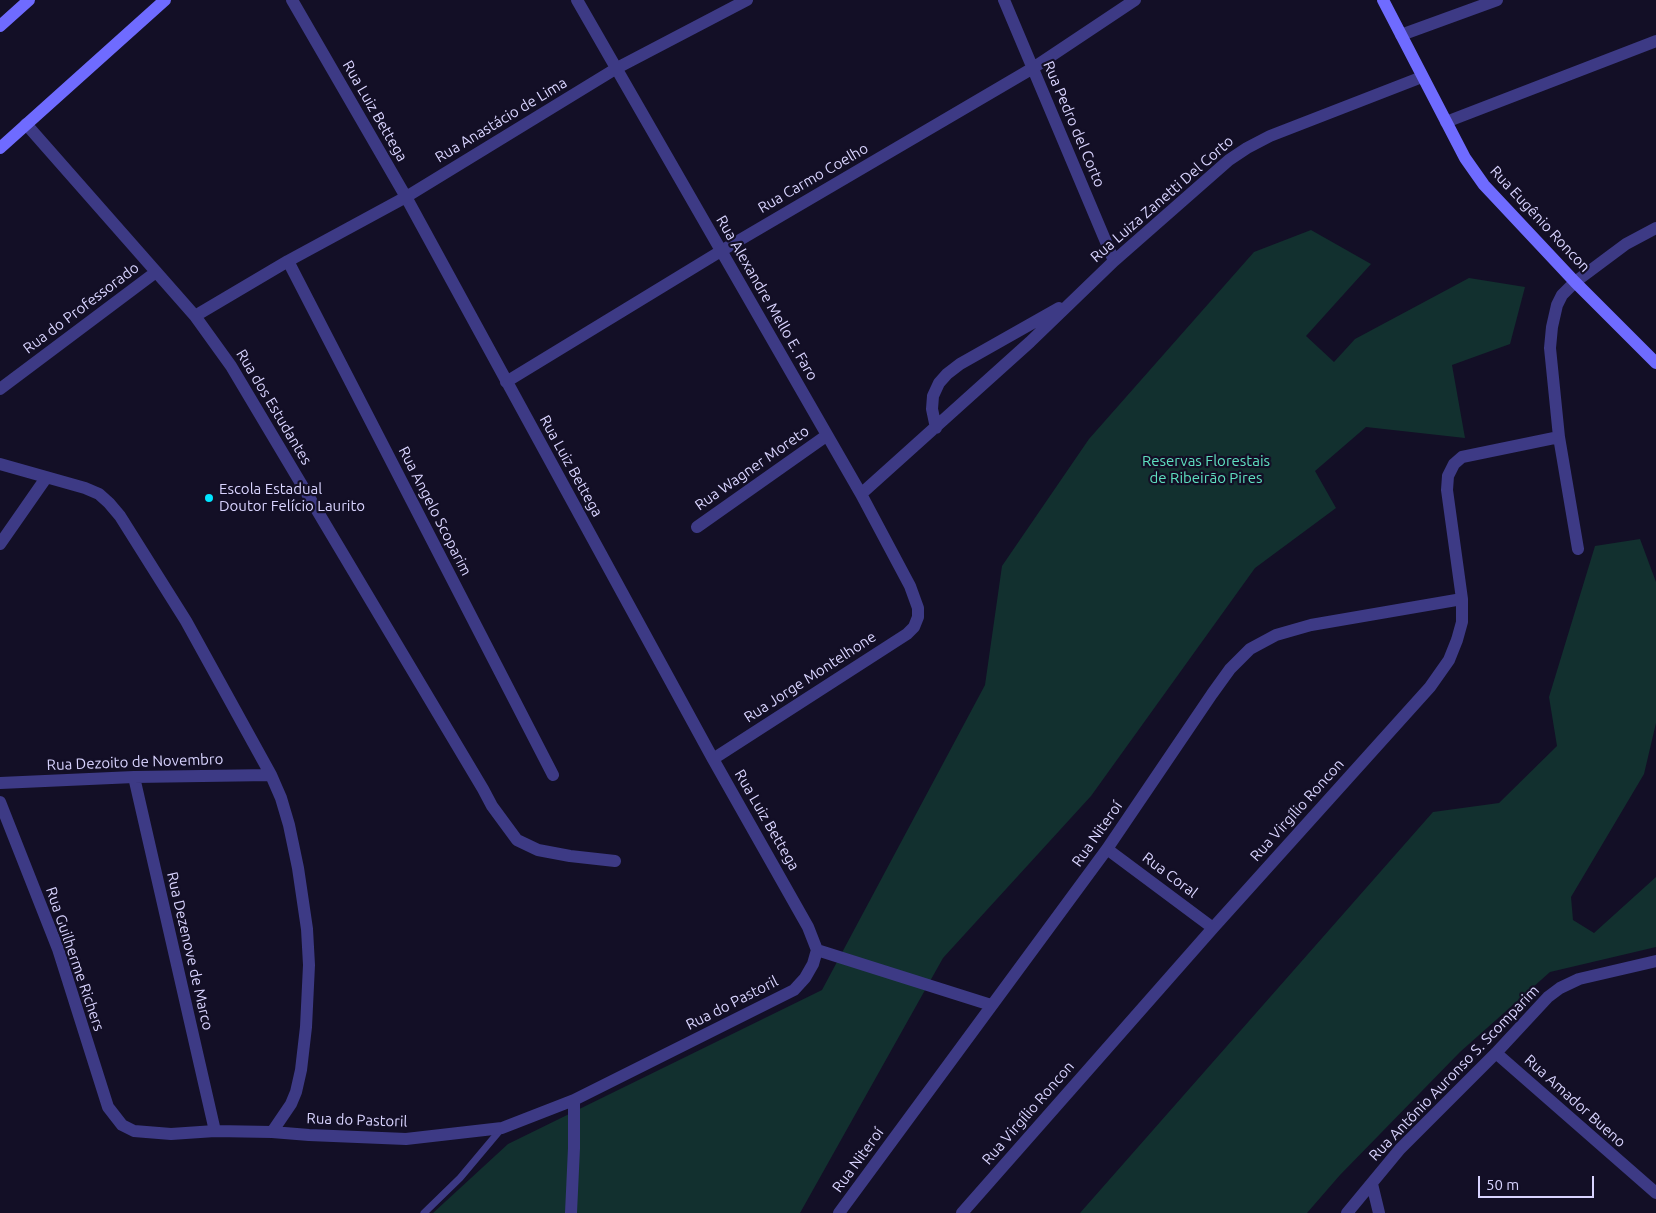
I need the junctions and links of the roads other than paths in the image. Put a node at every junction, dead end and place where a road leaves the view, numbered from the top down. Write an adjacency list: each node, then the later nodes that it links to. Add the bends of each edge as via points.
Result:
1 (29, 0): 10 (street)
2 (165, 0): 17 (street)
3 (292, 0): 19 (street, Rua Luiz Bettega)
4 (577, 0): 13 (street, Rua Alexandre Mello E. Faro)
5 (747, 0): 13 (street, Rua Anastácio de Lima)
6 (1004, 0): 14 (street, Rua Pedro del Corto)
7 (1135, 0): 14 (street, Rua Carmo Coelho)
8 (1383, 0): 11 (street, Rua Eugênio Roncon)
9 (1497, 0): 11 (street)
10 (0, 26)
11 (1401, 35): 15 (street, Rua Eugênio Roncon)
12 (1656, 41): 16 (street)
13 (617, 68): 19 (street, Rua Anastácio de Lima); 21 (street, Rua Alexandre Mello E. Faro)
14 (1033, 68): 21 (street, Rua Carmo Coelho); 23 (street, Rua Pedro del Corto)
15 (1422, 77): 16 (street, Rua Eugênio Roncon); 23 (street, Rua Luiza Zanetti Del Corto, via 1247,148 1210,176)
16 (1446, 122): 25 (street, Rua Eugênio Roncon, via 1484,185)
17 (26, 124): 18 (street); 24 (street, Rua dos Estudantes)
18 (0, 148)
19 (406, 197): 22 (street, Rua Anastácio de Lima); 29 (street, Rua Luiz Bettega)
20 (1656, 228): 25 (street, via 1626,244)
21 (721, 251): 29 (street, Rua Carmo Coelho); 32 (street, Rua Alexandre Mello E. Faro)
22 (288, 261): 27 (street, Rua Anastácio de Lima); 44 (street, Rua Angelo Scoparim)
23 (1114, 261): 26 (street, Rua Luiza Zanetti Del Corto)
24 (156, 272): 27 (street, Rua dos Estudantes); 30 (street, Rua do Professorado)
25 (1575, 282): 28 (street, Rua Eugênio Roncon); 33 (street, via 1562,295 1552,327 1550,348)
26 (1070, 302): 31 (street, Rua Luiza Zanetti Del Corto); 31 (street, Rua Luiza Zanetti Del Corto, via 947,374 933,396)
27 (195, 316): 49 (street, Rua dos Estudantes, via 231,366 492,806 517,840 538,850)
28 (1656, 363)
29 (506, 382): 42 (street, Rua Luiz Bettega)
30 (0, 388)
31 (936, 428): 36 (street, Rua Luiza Zanetti Del Corto)
32 (826, 436): 36 (street, Rua Alexandre Mello E. Faro); 37 (street, Rua Wagner Moreto)
33 (1559, 437): 39 (street); 40 (street, Rua Virgílio Roncon, via 1462,458 1454,464 1448,476 1447,490)
34 (0, 464): 35 (street)
35 (46, 478): 38 (street); 43 (street, via 99,494 120,516 186,621)
36 (861, 494): 41 (street, Rua Alexandre Mello E. Faro, via 910,586 916,599)
37 (697, 526)
38 (0, 544)
39 (1578, 549)
40 (1462, 599): 48 (street, Rua Niteroí, via 1311,625 1276,635 1250,649 1212,694); 50 (street, Rua Virgílio Roncon, via 1458,640 1449,660 1430,686)
41 (918, 617): 42 (street, Rua Jorge Montelhone, via 907,634)
42 (713, 759): 51 (street, Rua Luiz Bettega, via 808,927)
43 (271, 775): 45 (street, Rua Dezoito de Novembro); 59 (street, via 289,825 298,868 309,965 301,1070 296,1092)
44 (553, 775)
45 (134, 777): 46 (street, Rua Dezoito de Novembro); 58 (street, Rua Dezenove de Marco)
46 (0, 783)
47 (0, 802): 56 (street, Rua Guilherme Richers, via 58,949 108,1107)
48 (1107, 849): 50 (street, Rua Coral); 53 (street, Rua Niteroí)
49 (615, 861)
50 (1214, 928): 65 (street, Rua Virgílio Roncon)
51 (817, 950): 53 (street); 55 (street, Rua do Pastoril, via 805,978 794,990)
52 (1656, 961): 54 (street, Rua Antônio Auronso S. Scomparim, via 1579,979 1560,988)
53 (992, 1005): 64 (street, Rua Niteroí)
54 (1496, 1053): 60 (street, Rua Antônio Auronso S. Scomparim, via 1400,1149); 61 (street, Rua Amador Bueno)
55 (574, 1100): 57 (street, Rua do Pastoril); 62 (street, via 574,1182)
56 (122, 1125): 58 (street, Rua do Pastoril, via 134,1131 171,1134)
57 (502, 1128): 59 (street, Rua do Pastoril, via 406,1139); 63 (lane, Rua do Pastoril, via 460,1178)
58 (215, 1131): 59 (street, Rua do Pastoril)
59 (272, 1132)
60 (1372, 1184): 66 (street, Rua Antônio Auronso S. Scomparim); 67 (street)
61 (1656, 1193)
62 (570, 1210)
63 (424, 1213)
64 (839, 1213)
65 (962, 1213)
66 (1347, 1213)
67 (1379, 1213)

